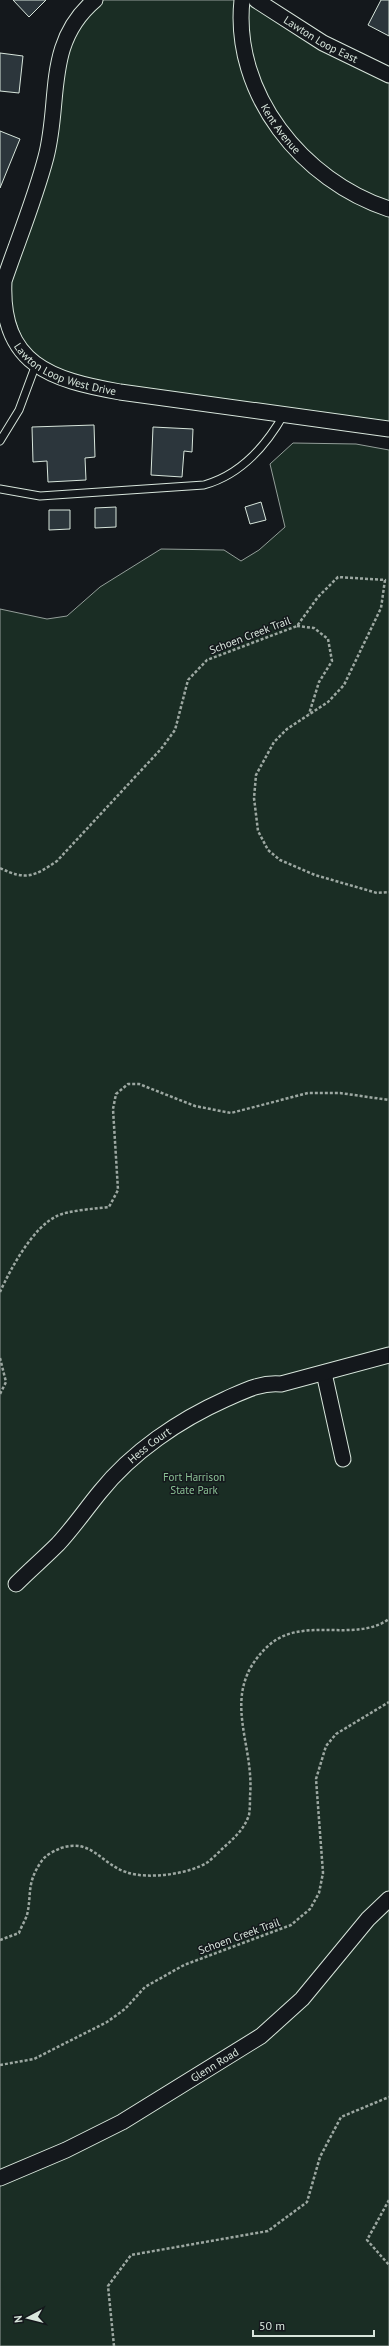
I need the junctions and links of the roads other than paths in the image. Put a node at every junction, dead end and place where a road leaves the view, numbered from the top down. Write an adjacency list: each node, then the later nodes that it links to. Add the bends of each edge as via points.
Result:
1 (95, 0): 6 (street, Lawton Loop West Drive, via 79,16 62,47 47,152 4,281 1,298 9,337)
2 (242, 0): 5 (street, Kent Avenue, via 241,24 249,66 259,95 274,122 292,146 331,182 351,194)
3 (256, 0): 4 (street, Lawton Loop East, via 323,43)
4 (389, 75)
5 (389, 209)
6 (35, 367): 7 (street, Lawton Loop West Drive, via 48,374 102,388); 9 (lane, via 20,410)
7 (285, 413): 8 (street, Lawton Loop West Drive); 10 (lane, via 273,433 249,461 227,476 204,485 40,496)
8 (389, 429)
9 (0, 441)
10 (0, 488)
11 (389, 1356): 12 (street, Hess Court)
12 (324, 1373): 13 (street); 14 (street, Hess Court, via 280,1384 266,1383 211,1406 179,1424 121,1470 59,1543)
13 (343, 1459)
14 (16, 1584)
15 (389, 1899): 16 (street, Glenn Road, via 358,1931 302,1999 261,2036 122,2122 66,2150)
16 (0, 2178)

